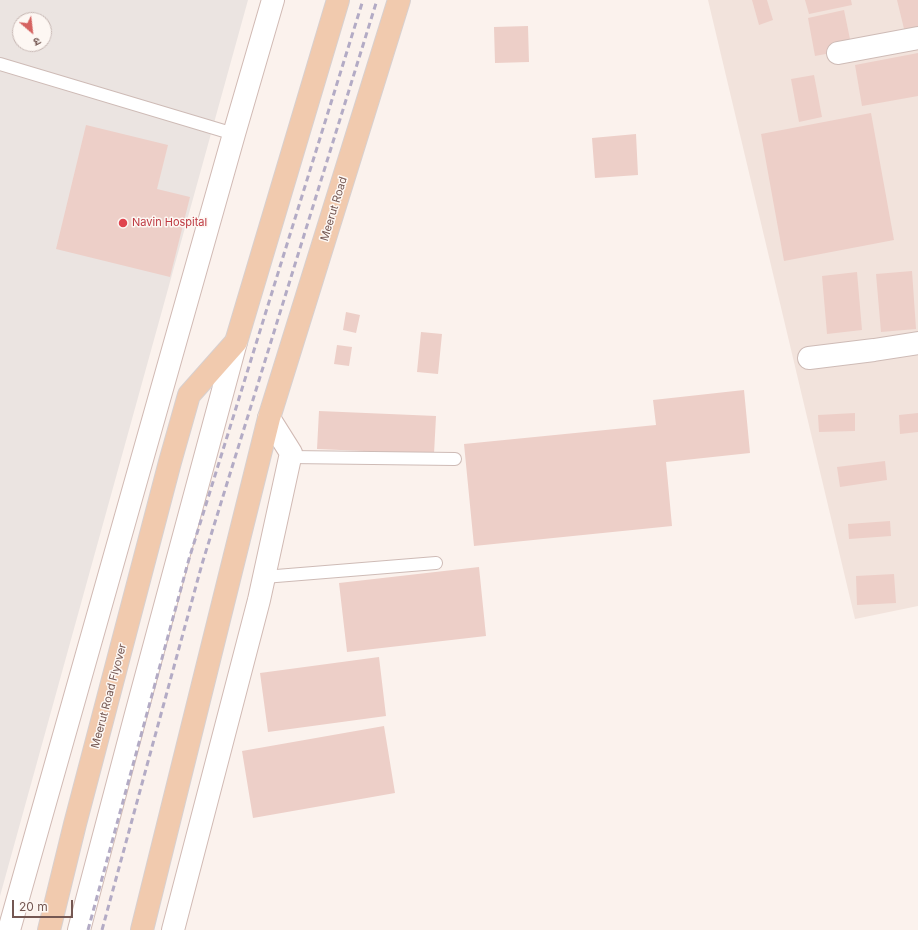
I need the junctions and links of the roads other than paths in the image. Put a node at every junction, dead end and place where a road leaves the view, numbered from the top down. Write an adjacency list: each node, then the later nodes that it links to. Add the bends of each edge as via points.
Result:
1 (273, 0): 7 (street)
2 (338, 0): 8 (main road)
3 (399, 0): 11 (main road, Meerut Road)
4 (918, 38): 5 (street)
5 (838, 53)
6 (0, 64): 7 (lane)
7 (234, 134): 16 (street)
8 (236, 342): 17 (main road, Meerut Road Flyover, via 189,395 77,817); 18 (street)
9 (918, 343): 10 (street)
10 (809, 358)
11 (270, 418): 12 (street, via 291,453); 19 (main road, Meerut Road)
12 (290, 458): 13 (lane); 15 (street)
13 (455, 459)
14 (436, 563): 15 (lane)
15 (264, 577): 20 (street)
16 (9, 930)
17 (50, 930)
18 (79, 930)
19 (142, 930)
20 (173, 930)

